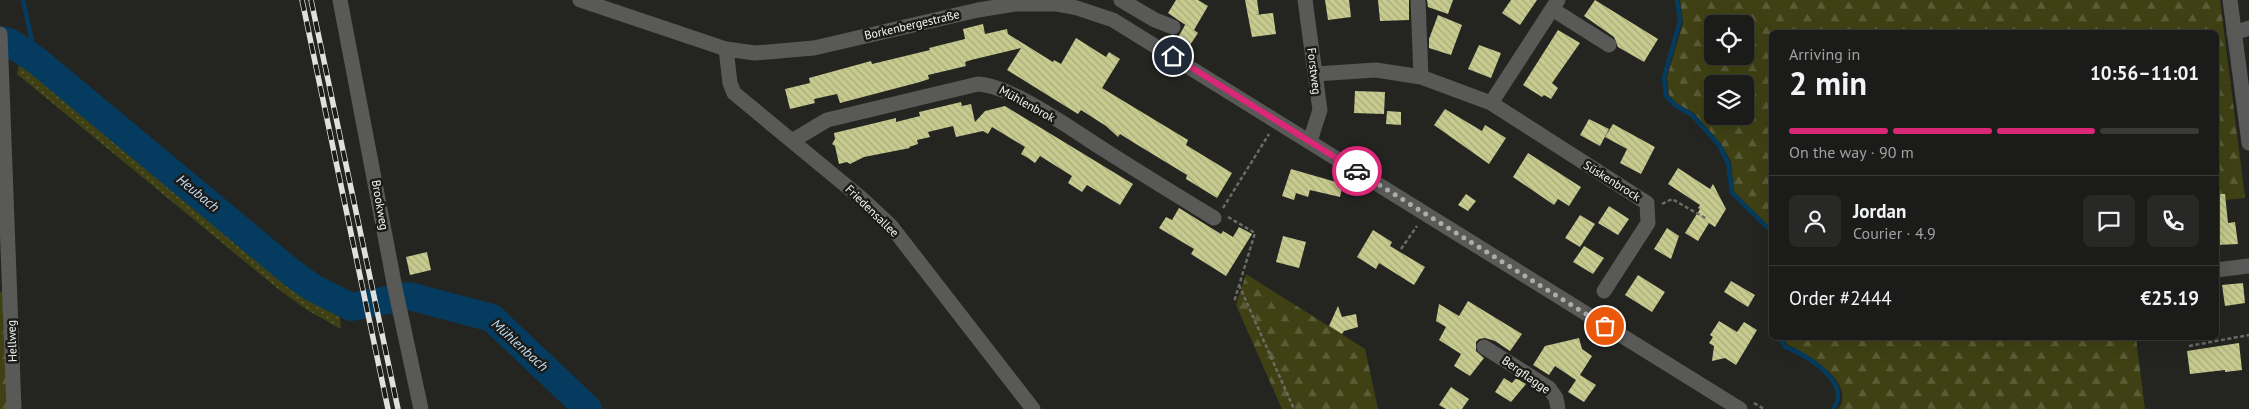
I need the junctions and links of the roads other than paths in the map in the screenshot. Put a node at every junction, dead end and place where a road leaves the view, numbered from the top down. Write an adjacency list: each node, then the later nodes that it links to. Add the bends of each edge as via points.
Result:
1 (340, 0): 28 (street, Brookweg)
2 (580, 0): 15 (street, Borkenbergestraße)
3 (1121, 0): 10 (street)
4 (1305, 0): 16 (street, Forstweg)
5 (1418, 0): 17 (street)
6 (2230, 0): 12 (street)
7 (1015, 2): 8 (street, Borkenbergestraße); 15 (street, Borkenbergestraße, via 814,48 755,53)
8 (1056, 2): 20 (street, Borkenbergestraße, via 1127,27)
9 (1555, 5): 14 (street); 18 (street)
10 (1173, 27)
11 (2249, 28): 12 (street)
12 (2234, 33): 21 (street)
13 (0, 34): 27 (street, Hellweg)
14 (1608, 46)
15 (726, 49): 19 (street, Friedensallee, via 734,93)
16 (1314, 74): 17 (street, Süskenbrock, via 1376,70); 20 (street, Forstweg, via 1320,110)
17 (1421, 77): 18 (street, Süskenbrock)
18 (1492, 103): 25 (street, Süskenbrock, via 1647,203 1648,223)
19 (792, 141): 22 (street, Mühlenbrok, via 827,120 978,84 992,85); 29 (street, Friedensallee, via 891,226)
20 (1310, 141): 31 (street, Borkenbergestraße)
21 (2249, 143)
22 (1221, 215)
23 (2249, 266): 24 (street)
24 (2219, 270)
25 (1604, 291)
26 (1484, 347): 30 (street, Bergflagge, via 1549,388)
27 (14, 409)
28 (421, 409)
29 (1033, 409)
30 (1558, 409)
31 (1740, 409)

